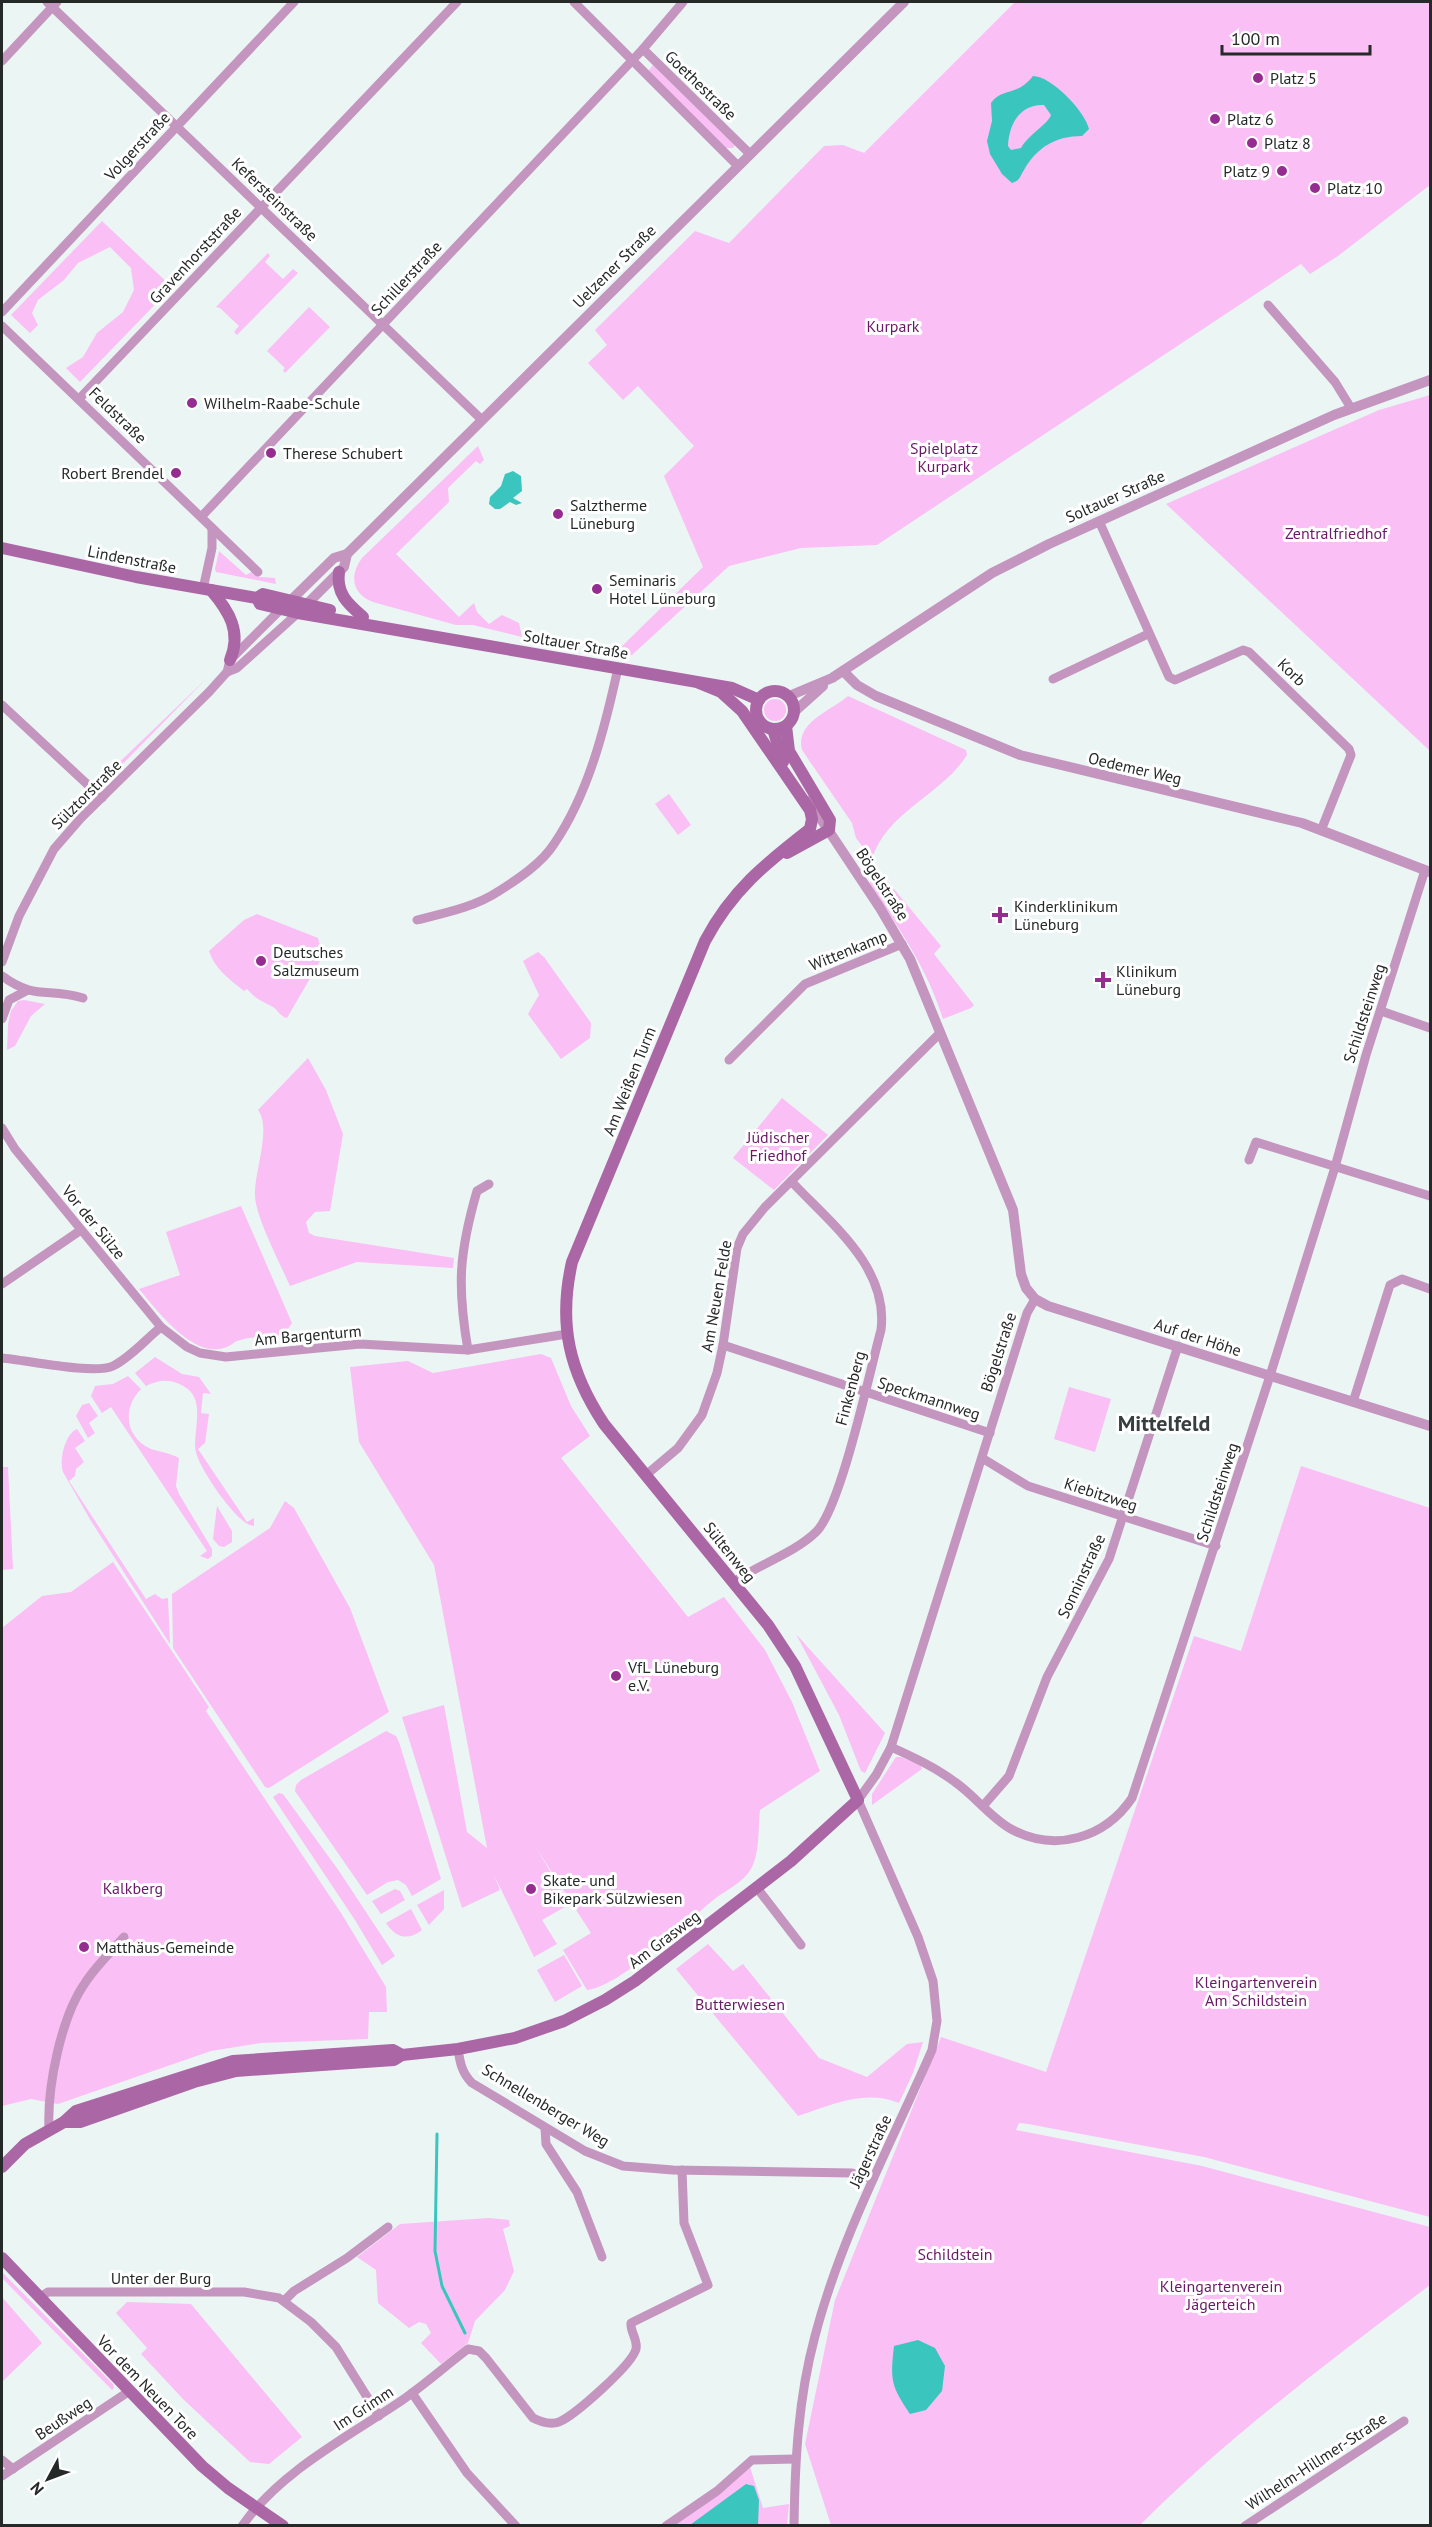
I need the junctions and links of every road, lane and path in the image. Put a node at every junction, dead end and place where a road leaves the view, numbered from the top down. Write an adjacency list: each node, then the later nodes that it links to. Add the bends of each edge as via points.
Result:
1 (294, 2): 10 (street, Volgerstraße)
2 (457, 2): 13 (street, Gravenhorststraße)
3 (574, 2): 8 (street, Goethestraße)
4 (683, 2): 7 (street)
5 (904, 2): 11 (street, Uelzener Straße)
6 (52, 3): 9 (street); 10 (street, Kefersteinstraße)
7 (643, 49): 8 (street, Goethestraße); 11 (street, Goethestraße)
8 (632, 60): 12 (street, Goethestraße); 16 (street, Schillerstraße)
9 (2, 61)
10 (176, 126): 13 (street, Kefersteinstraße); 15 (street, Volgerstraße)
11 (750, 153): 12 (street, Uelzener Straße)
12 (738, 166): 21 (street, Uelzener Straße)
13 (261, 207): 16 (street, Kefersteinstraße); 19 (street, Gravenhorststraße)
14 (1268, 305): 20 (street, via 1335,382)
15 (2, 312)
16 (382, 324): 21 (street, Kefersteinstraße); 22 (street, Schillerstraße)
17 (2, 326): 19 (street, Feldstraße)
18 (1431, 380): 20 (street, Soltauer Straße)
19 (79, 399): 22 (street, Feldstraße)
20 (1352, 408): 23 (street, Soltauer Straße)
21 (478, 416): 26 (street, Uelzener Straße)
22 (202, 516): 24 (street, Feldstraße)
23 (1099, 521): 34 (street, Korb); 37 (street, Soltauer Straße, via 992,573)
24 (212, 528): 27 (street, Feldstraße); 29 (street)
25 (2, 548): 29 (main road, Lindenstraße)
26 (347, 554): 28 (street, Uelzener Straße); 30 (street, Uelzener Straße, via 334,558)
27 (258, 572)
28 (339, 572): 31 (street, Uelzener Straße); 32 (main road, via 342,597)
29 (207, 590): 30 (main road, Lindenstraße, via 257,598 260,604); 35 (main road, via 233,621 236,637)
30 (286, 605): 31 (main road, Lindenstraße); 35 (street, Sülztorstraße)
31 (303, 609): 32 (main road, Soltauer Straße); 33 (main road, Soltauer Straße); 35 (street, Sülztorstraße, via 237,668)
32 (363, 617): 33 (main road, Soltauer Straße)
33 (386, 627): 36 (main road, Soltauer Straße)
34 (1148, 634): 39 (street); 50 (street, Korb, via 1168,677 1175,680 1243,650 1249,652 1349,749 1352,755)
35 (228, 666): 48 (street, Sülztorstraße)
36 (618, 668): 40 (main road, Soltauer Straße); 54 (street, via 588,774 554,846 498,892)
37 (843, 671): 38 (street, Soltauer Straße); 50 (street, Oedemer Weg, via 876,696 1011,752)
38 (832, 678): 41 (street, Soltauer Straße); 44 (street, Soltauer Straße)
39 (1053, 679)
40 (699, 683): 42 (main road, Soltauer Straße, via 732,688); 47 (main road, Bögelstraße, via 721,693 742,711)
41 (789, 696): 42 (main road, Soltauer Straße, via 773,691); 44 (main road)
42 (759, 700): 46 (main road, via 758,718)
43 (2, 705): 48 (street)
44 (794, 712): 45 (main road, Soltauer Straße)
45 (786, 726): 46 (main road); 49 (main road, Bögelstraße, via 789,752 829,814)
46 (773, 729): 47 (main road, Bögelstraße)
47 (787, 773): 49 (street, Bögelstraße); 51 (main road, Bögelstraße, via 810,810)
48 (102, 798): 55 (street, Sülztorstraße, via 54,849)
49 (826, 826): 51 (street, Am Weißen Turm); 52 (main road, Am Weißen Turm, via 816,839); 56 (street, Bögelstraße)
50 (1322, 828): 53 (street, Oedemer Weg)
51 (810, 829): 52 (main road, Am Weißen Turm)
52 (767, 862): 77 (main road, Am Weißen Turm, via 730,900 700,952 572,1262 566,1304)
53 (1428, 871): 61 (street, Schildsteinweg)
54 (417, 920)
55 (6, 935): 57 (street, Sülztorstraße)
56 (902, 944): 64 (street, Bögelstraße); 65 (street, Wittenkamp, via 806,984)
57 (2, 962)
58 (2, 976): 59 (street)
59 (26, 991): 60 (street); 62 (street, via 9,1000)
60 (83, 998)
61 (1381, 1011): 63 (street); 68 (street, Schildsteinweg)
62 (2, 1018)
63 (1431, 1028)
64 (939, 1034): 69 (street, Am Neuen Felde); 75 (street, Bögelstraße, via 1013,1210 1021,1274)
65 (729, 1060)
66 (3, 1133): 72 (street, Vor der Sülze)
67 (1249, 1160): 68 (street, via 1256,1142)
68 (1335, 1167): 71 (street); 82 (street, Schildsteinweg)
69 (791, 1181): 78 (street, Am Neuen Felde, via 752,1220 737,1248); 83 (street, Finkenberg, via 860,1256 880,1293 881,1330)
70 (489, 1184): 80 (street, via 477,1191 461,1256 459,1280)
71 (1431, 1196)
72 (81, 1230): 73 (street); 76 (street, Vor der Sülze)
73 (2, 1284)
74 (1431, 1289): 84 (street, via 1402,1279 1390,1285)
75 (1035, 1299): 79 (street, Auf der Höhe); 86 (street, Bögelstraße, via 1027,1313)
76 (160, 1327): 80 (street, Am Bargenturm, via 200,1353 226,1357 360,1344); 81 (street, via 121,1361 107,1368)
77 (567, 1334): 80 (street, Am Bargenturm); 88 (main road, Sültenweg, via 576,1373 590,1403)
78 (723, 1345): 83 (street, Speckmannweg); 88 (street, Am Neuen Felde, via 711,1394 692,1432)
79 (1179, 1346): 82 (street, Auf der Höhe); 89 (street, Sonninstraße)
80 (468, 1350)
81 (2, 1358)
82 (1270, 1376): 84 (street, Auf der Höhe); 90 (street, Schildsteinweg)
83 (864, 1393): 86 (street, Speckmannweg); 91 (street, Finkenberg, via 826,1519 806,1540)
84 (1353, 1402): 85 (street, Auf der Höhe)
85 (1431, 1426)
86 (990, 1433): 87 (street, Bögelstraße)
87 (982, 1458): 89 (street, Kiebitzweg, via 1028,1486); 92 (street, Bögelstraße)
88 (646, 1475): 91 (main road, Sültenweg)
89 (1123, 1517): 90 (street, Kiebitzweg); 94 (street, Sonninstraße, via 1102,1574 1047,1677 1009,1776)
90 (1216, 1546): 94 (street, Schildsteinweg, via 1137,1789 1114,1820 1093,1833 1056,1842 1012,1829)
91 (734, 1582): 93 (main road, Sültenweg, via 795,1666)
92 (891, 1747): 93 (street, Bögelstraße); 94 (street, via 936,1768)
93 (858, 1800): 95 (main road, Am Grasweg); 103 (street, Jägerstraße, via 926,1956 937,2021 932,2050)
94 (983, 1806)
95 (757, 1888): 97 (street); 98 (main road, Am Grasweg, via 605,2000 538,2030)
96 (124, 1937): 100 (street, via 85,1982 71,2013 48,2104)
97 (801, 1945)
98 (458, 2049): 99 (street, Schnellenberger Weg, via 460,2064 472,2083); 100 (main road, via 402,2055 394,2060 236,2072)
99 (545, 2128): 102 (street, Schnellenberger Weg, via 595,2156 623,2166); 105 (street, via 546,2144 577,2192)
100 (49, 2129): 101 (main road, via 25,2145)
101 (2, 2168)
102 (682, 2170): 103 (street, Schnellenberger Weg, via 852,2173); 110 (street, via 684,2223 708,2285 631,2323 636,2342 633,2356 587,2400 559,2422 533,2418 486,2358 473,2349)
103 (873, 2179): 113 (street, Jägerstraße, via 833,2276 815,2336 805,2377)
104 (388, 2227): 108 (street)
105 (602, 2257)
106 (2, 2258): 107 (main road, Vor dem Neuen Tore)
107 (39, 2298): 108 (street, Unter der Burg, via 48,2292 244,2292); 109 (main road, Vor dem Neuen Tore)
108 (284, 2301): 111 (street, Unter der Burg, via 336,2347)
109 (128, 2392): 115 (street, Beußweg); 117 (main road, Vor dem Neuen Tore, via 202,2466)
110 (412, 2393): 111 (street, Im Grimm); 120 (street, Im Grimm, via 466,2473)
111 (379, 2416): 117 (street, Im Grimm, via 314,2459)
112 (1404, 2421): 123 (street, Wilhelm-Hillmer-Straße)
113 (795, 2459): 121 (street, via 752,2460 717,2491); 122 (street, Jägerstraße)
114 (2, 2460): 115 (street)
115 (14, 2469): 116 (street, Beußweg)
116 (2, 2476)
117 (255, 2507): 118 (street, Im Grimm); 119 (main road, Vor dem Neuen Tore)
118 (242, 2526)
119 (283, 2526)
120 (516, 2526)
121 (666, 2526)
122 (794, 2526)
123 (1245, 2526)

